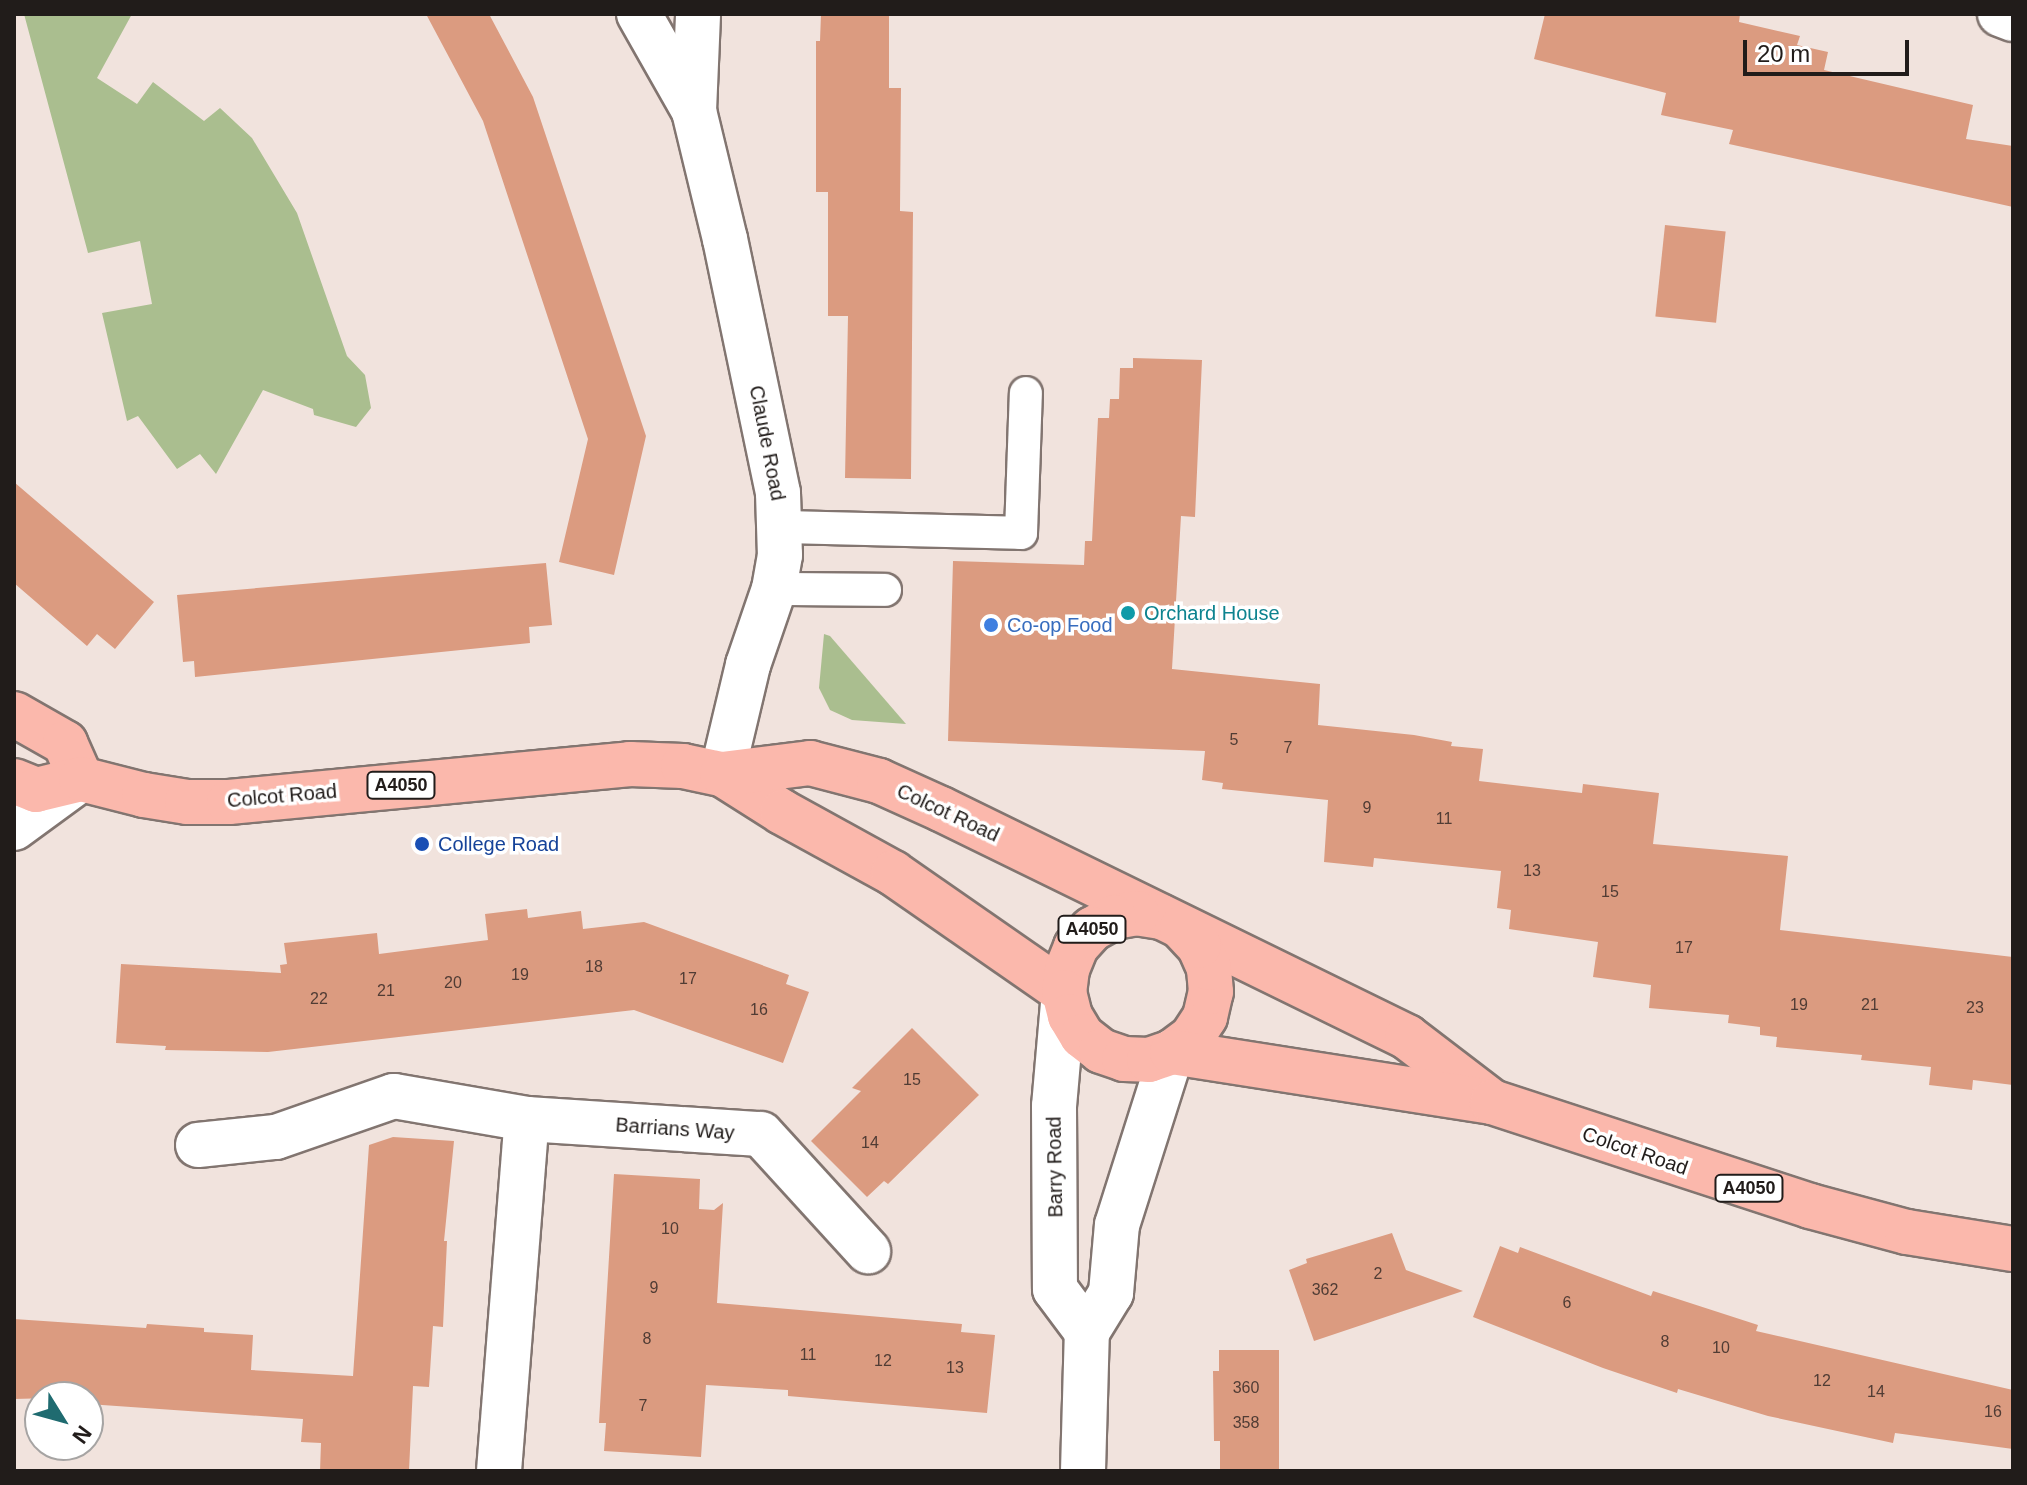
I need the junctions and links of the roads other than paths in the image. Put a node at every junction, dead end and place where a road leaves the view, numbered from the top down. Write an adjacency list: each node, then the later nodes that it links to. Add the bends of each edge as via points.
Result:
1 (639, 14): 5 (street, Claude Road)
2 (698, 14): 5 (street, Claude Road)
3 (2000, 14): 4 (street)
4 (2013, 19)
5 (694, 111): 7 (street, Claude Road, via 725,239)
6 (1026, 393): 7 (lane, via 1021,533)
7 (781, 527): 8 (street, Claude Road)
8 (774, 589): 9 (lane); 11 (street, Claude Road, via 748,665)
9 (885, 590)
10 (14, 714): 12 (main road, via 65,743)
11 (722, 774): 12 (main road, Colcot Road / A4050, via 630,764 229,802 187,802); 15 (main road, Colcot Road / A4050, via 810,763 879,781); 16 (main road, Colcot Road / A4050, via 893,873)
12 (81, 779): 13 (main road, A4050, via 36,790); 14 (street)
13 (14, 781)
14 (14, 828)
15 (1171, 922): 16 (main road, Colcot Road / A4050, via 1137,913 1092,929 1076,947); 17 (main road, Colcot Road / A4050, via 1199,946 1209,968 1211,992 1205,1017 1192,1037); 18 (main road, Colcot Road / A4050, via 1407,1037)
16 (1064, 992): 17 (main road, Colcot Road / A4050, via 1082,1036 1101,1051 1136,1060); 23 (street, Barry Road, via 1054,1106 1055,1289)
17 (1172, 1052): 18 (main road, Colcot Road / A4050); 23 (street, via 1117,1225 1111,1293)
18 (1492, 1102): 21 (main road, Colcot Road / A4050, via 1810,1206 1907,1232)
19 (527, 1119): 20 (street, Barrians Way, via 394,1096 276,1137); 22 (street, Barrians Way, via 761,1134); 24 (street)
20 (198, 1145)
21 (2013, 1249)
22 (868, 1251)
23 (1087, 1332): 25 (street)
24 (499, 1471)
25 (1083, 1471)

